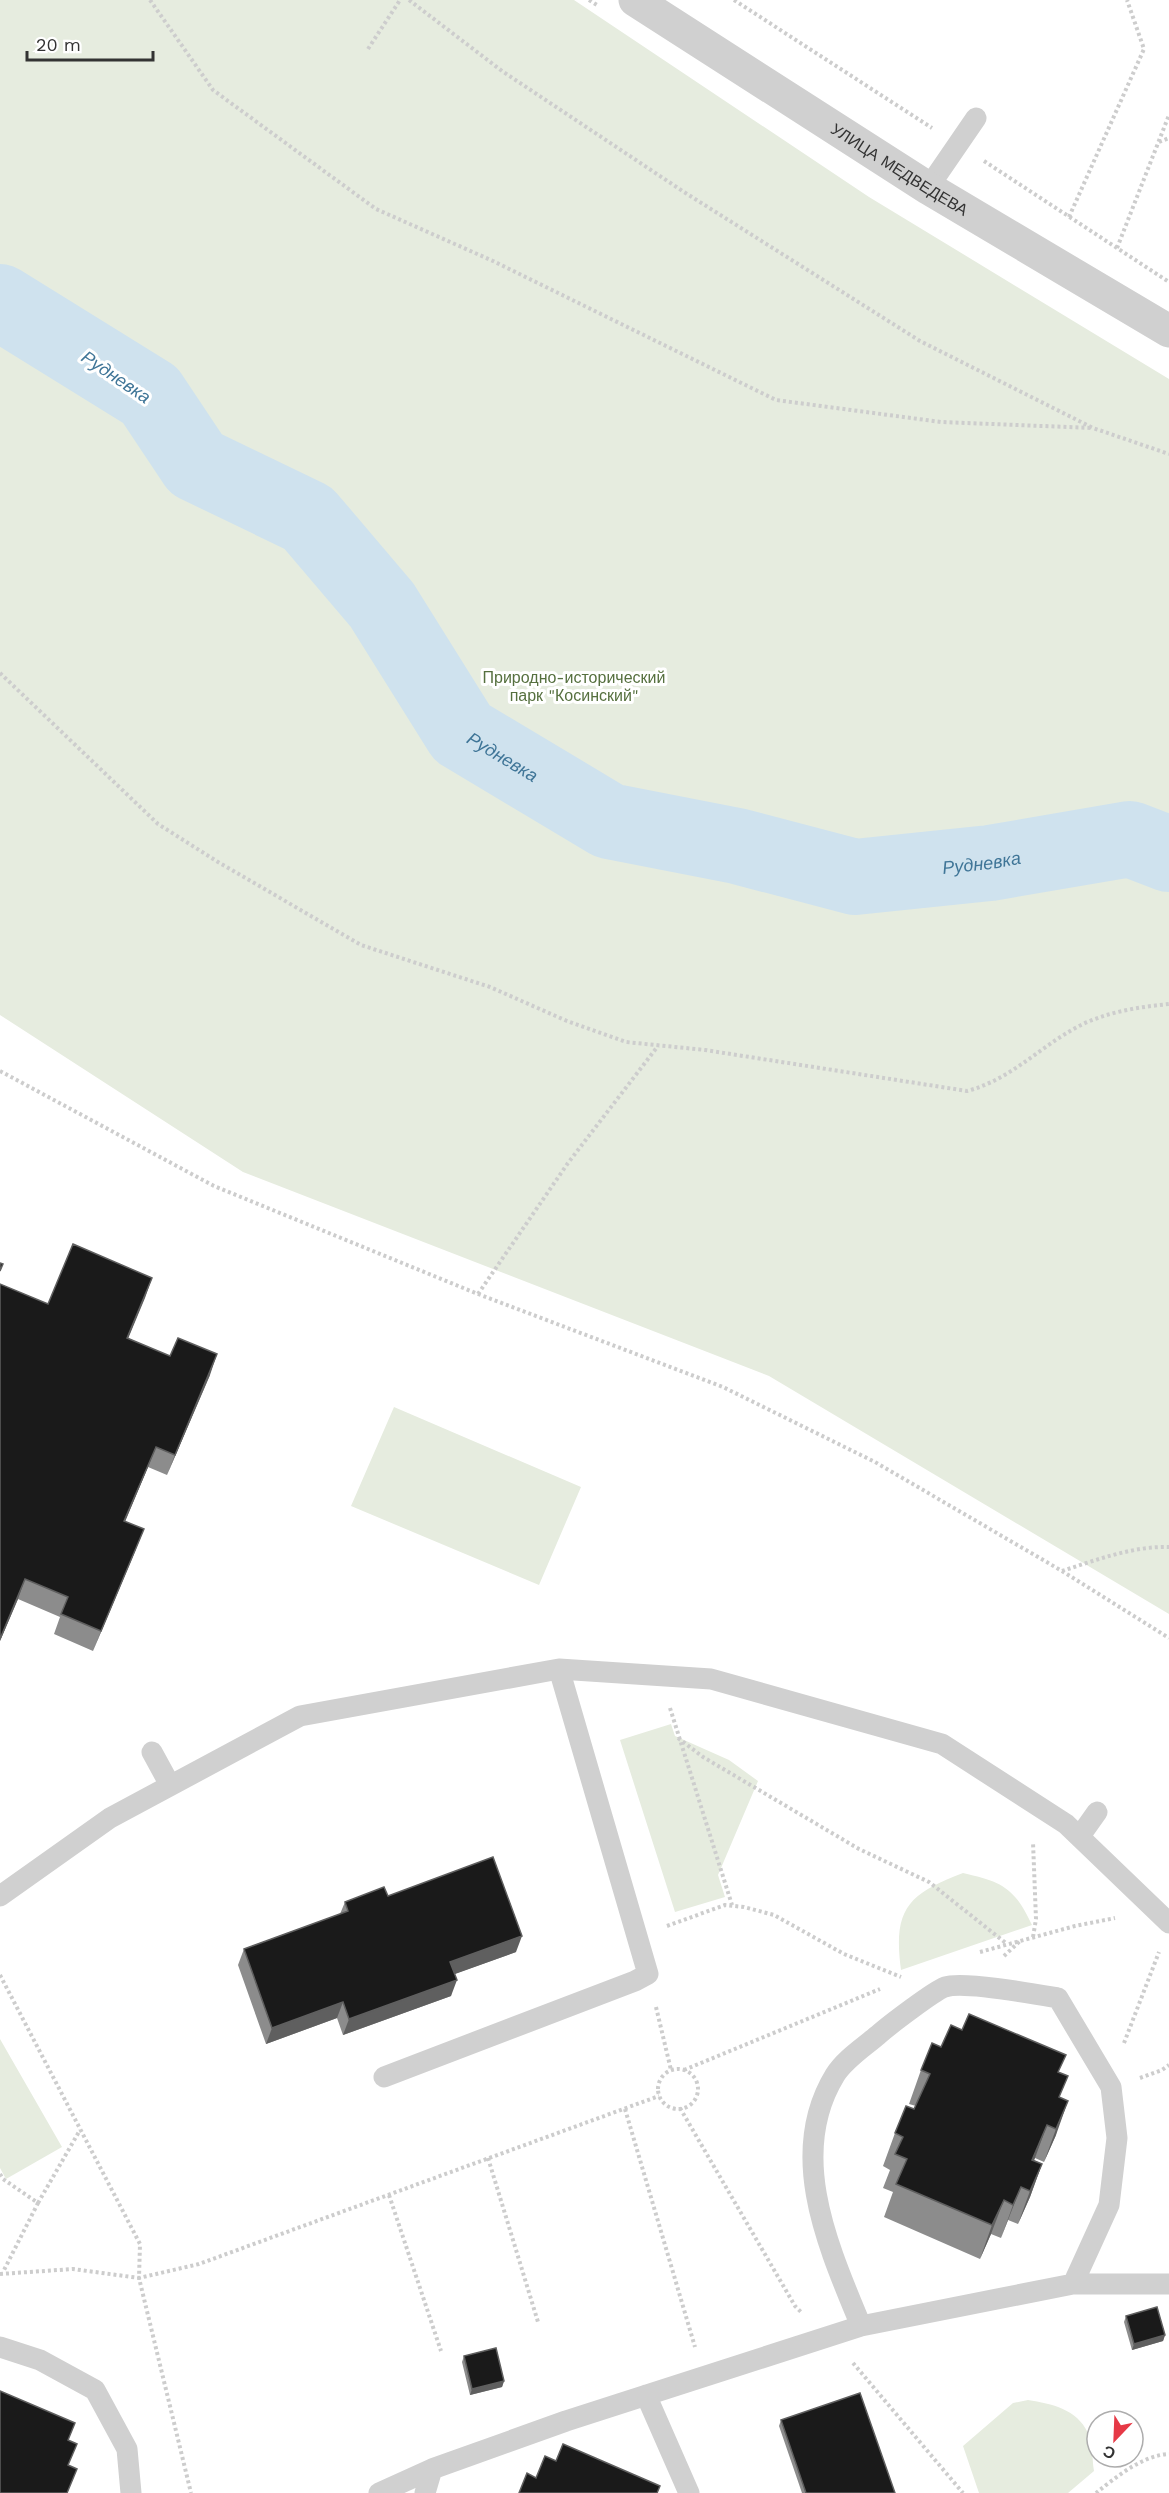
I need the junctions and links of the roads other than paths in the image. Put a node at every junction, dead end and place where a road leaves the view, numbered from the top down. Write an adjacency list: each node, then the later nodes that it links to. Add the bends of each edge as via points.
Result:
1 (635, 0): 3 (street, УЛИЦА МЕДВЕДЕВА)
2 (976, 118): 3 (lane)
3 (928, 188): 4 (street, УЛИЦА МЕДВЕДЕВА)
4 (1169, 331)
5 (559, 1669): 7 (lane, via 300,1716); 9 (lane, via 711,1679 942,1744); 12 (lane, via 648,1974)
6 (152, 1752): 7 (lane)
7 (170, 1785): 10 (lane, via 110,1818)
8 (1097, 1812): 9 (lane)
9 (1080, 1836): 11 (lane)
10 (0, 1896)
11 (1169, 1923)
12 (384, 2077)
13 (1073, 2284): 14 (lane); 15 (lane); 15 (lane, via 1109,2205 1117,2138 1109,2083 1058,1998 945,1987 887,2027 842,2067 814,2127 816,2204 829,2250)
14 (1169, 2284)
15 (861, 2326): 17 (lane)
16 (0, 2347): 19 (lane, via 40,2360 95,2390 127,2449)
17 (646, 2395): 18 (lane); 22 (lane)
18 (432, 2469): 20 (lane); 21 (lane)
19 (131, 2493)
20 (379, 2493)
21 (425, 2493)
22 (689, 2493)

